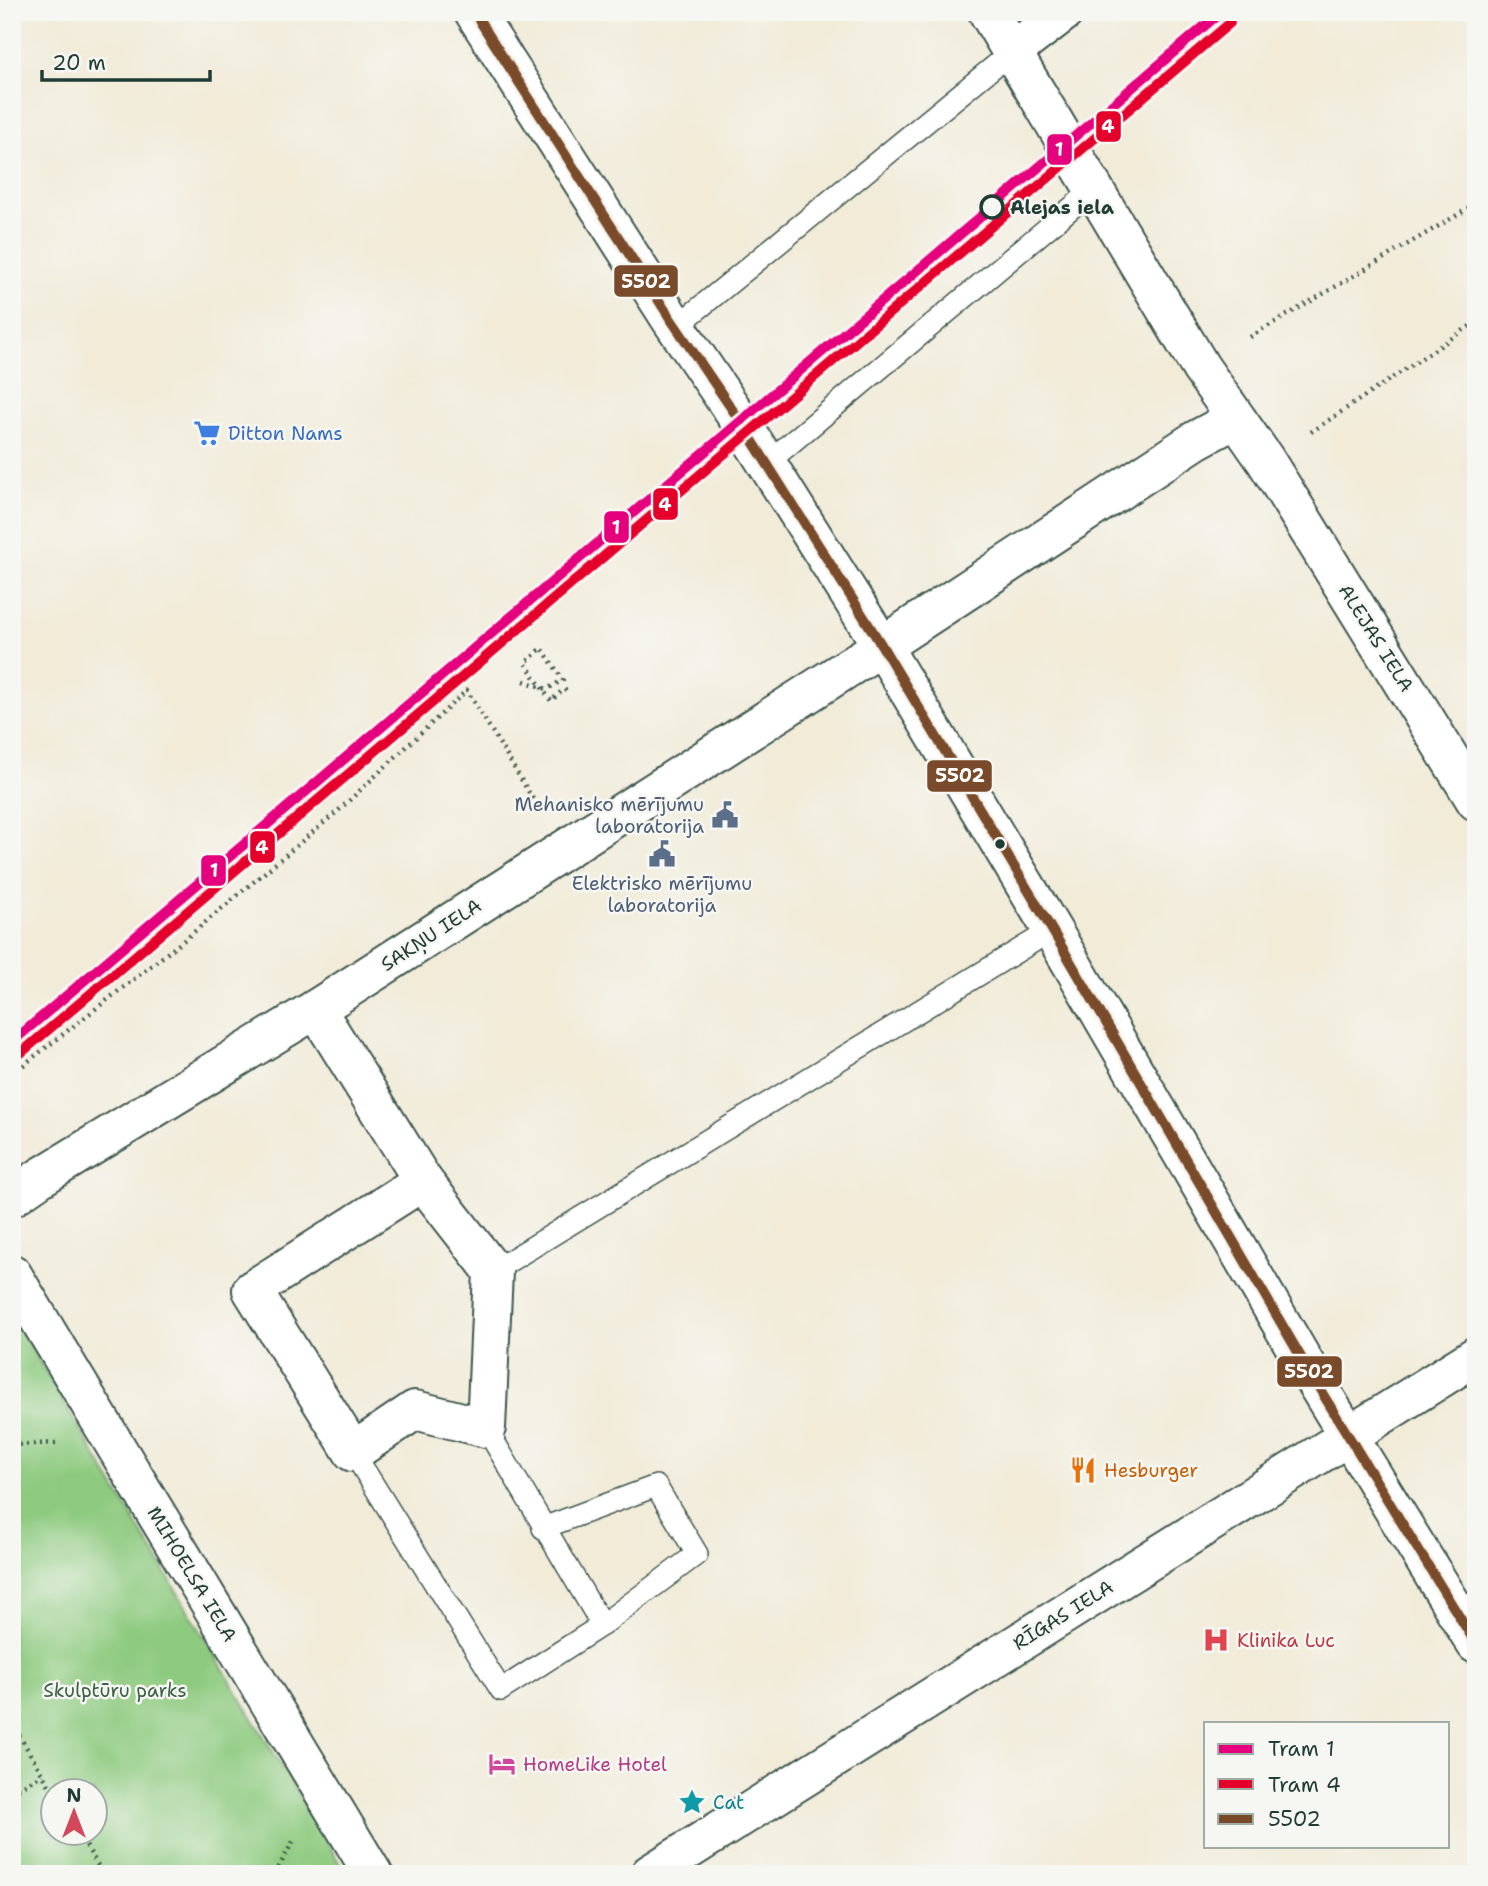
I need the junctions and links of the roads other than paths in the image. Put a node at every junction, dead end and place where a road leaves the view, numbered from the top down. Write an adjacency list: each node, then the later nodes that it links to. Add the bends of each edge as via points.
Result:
1 (474, 12): 6 (street)
2 (988, 12): 4 (street, ALEJAS IELA)
3 (1064, 12): 4 (street)
4 (1013, 51): 5 (street, ALEJAS IELA); 6 (lane)
5 (1094, 189): 7 (street, ALEJAS IELA); 8 (lane)
6 (676, 327): 8 (street)
7 (1235, 419): 9 (street, SAKŅU IELA); 10 (street, ALEJAS IELA, via 1266,461)
8 (767, 463): 9 (street)
9 (881, 646): 11 (street); 12 (street, SAKŅU IELA)
10 (1476, 801)
11 (1052, 930): 15 (lane); 19 (street)
12 (316, 1009): 13 (street); 14 (street, SAKŅU IELA)
13 (423, 1181): 15 (street); 20 (street, via 252,1290)
14 (12, 1196)
15 (493, 1271): 18 (street)
16 (12, 1274): 24 (street, MIHOELSA IELA)
17 (1476, 1356): 19 (street, RĪGAS IELA)
18 (486, 1428): 20 (street, via 415,1410); 21 (lane)
19 (1349, 1436): 23 (street); 25 (street, RĪGAS IELA)
20 (353, 1452): 22 (lane, via 501,1690)
21 (543, 1528): 22 (lane); 22 (lane, via 656,1486 697,1554)
22 (602, 1625)
23 (1476, 1644)
24 (373, 1874)
25 (650, 1874)

